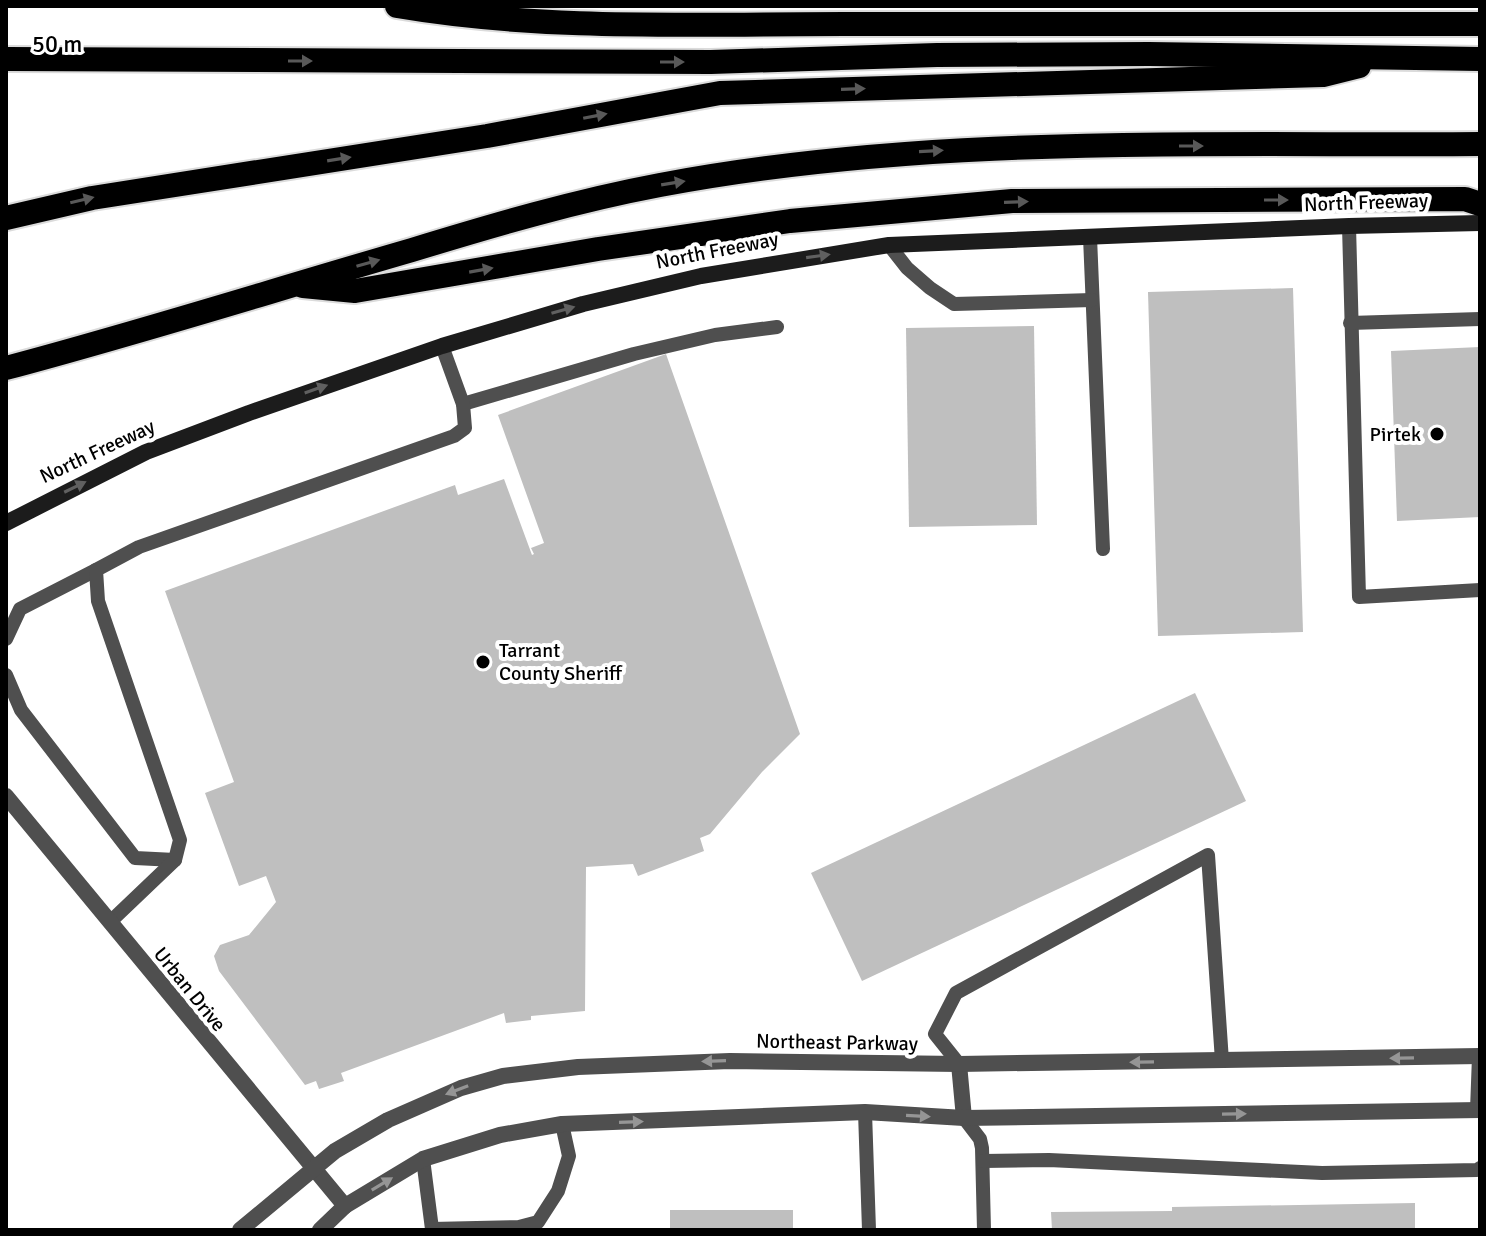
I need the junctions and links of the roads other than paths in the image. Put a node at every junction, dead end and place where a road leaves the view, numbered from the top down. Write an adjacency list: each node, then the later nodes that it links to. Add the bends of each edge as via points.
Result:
1 (397, 6): 2 (highway, via 546,21 710,24)
2 (1480, 24)
3 (1387, 58): 4 (highway, one-way to 3, via 711,62 1104,54); 5 (highway); 8 (highway, one-way to 3, via 92,198 720,93 1323,75)
4 (6, 59)
5 (1480, 59)
6 (1480, 144): 13 (highway, one-way to 6, via 559,206 785,165 1015,147)
7 (1480, 204): 13 (highway, one-way to 7, via 355,291 790,221 1012,201 1465,199)
8 (6, 218)
9 (1480, 223): 10 (main road, North Freeway)
10 (1349, 226): 11 (main road, North Freeway); 16 (lane)
11 (1090, 237): 12 (main road, North Freeway); 14 (lane)
12 (889, 245): 14 (lane, via 907,268 954,304); 18 (main road, North Freeway, one-way to 12, via 701,276)
13 (293, 285): 19 (highway)
14 (1092, 300): 22 (lane)
15 (1480, 319): 16 (lane)
16 (1350, 323): 24 (lane, via 1359,597)
17 (777, 327): 20 (lane, via 634,354)
18 (442, 346): 20 (lane); 21 (main road, North Freeway, one-way to 18, via 146,452)
19 (6, 368)
20 (463, 404): 23 (lane, via 465,428 454,436 139,547)
21 (6, 523)
22 (1103, 549)
23 (96, 570): 25 (lane, via 20,609); 28 (lane, via 98,601 180,840)
24 (1480, 590)
25 (6, 639)
26 (6, 675): 28 (lane, via 21,710 135,858)
27 (6, 796): 29 (street, Urban Drive)
28 (175, 860): 29 (lane)
29 (110, 922): 41 (street, Urban Drive)
30 (1480, 1047): 31 (lane)
31 (1480, 1056): 32 (street, Northeast Parkway, one-way to 32); 35 (street)
32 (1222, 1061): 33 (street, Northeast Parkway, one-way to 33); 33 (lane, via 1208,855 956,993 935,1034)
33 (959, 1064): 36 (street); 41 (street, Northeast Parkway, one-way to 41, via 730,1061 578,1067 503,1076 388,1120)
34 (865, 1112): 36 (street, one-way to 36); 37 (street, one-way to 34); 45 (lane)
35 (1479, 1114): 36 (street, one-way to 35)
36 (964, 1118): 39 (lane, via 980,1139)
37 (562, 1124): 38 (street, via 500,1135); 38 (lane, via 569,1156 558,1191 538,1222 519,1227 432,1229)
38 (423, 1159): 42 (street, one-way to 38)
39 (983, 1161): 40 (lane, via 1322,1173); 46 (lane)
40 (1480, 1168)
41 (312, 1169): 42 (street, Urban Drive); 43 (street, Northeast Parkway)
42 (345, 1206): 44 (street)
43 (240, 1230)
44 (320, 1230)
45 (869, 1230)
46 (984, 1230)

